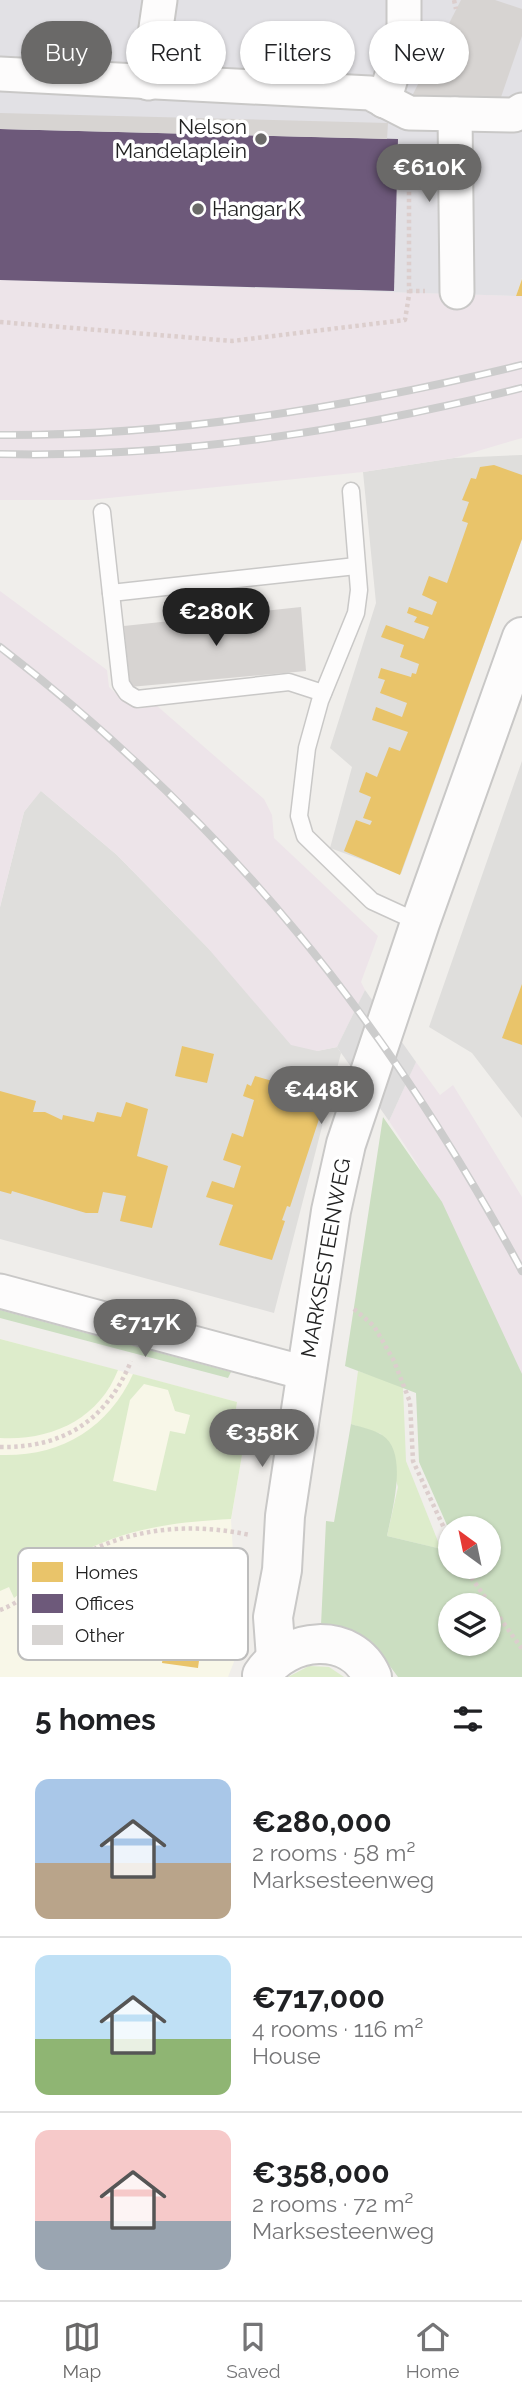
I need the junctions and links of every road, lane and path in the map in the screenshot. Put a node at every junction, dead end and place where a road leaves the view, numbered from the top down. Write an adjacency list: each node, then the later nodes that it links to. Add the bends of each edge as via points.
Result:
1 (160, 0): 5 (street)
2 (404, 0): 10 (street)
3 (454, 0): 4 (path)
4 (456, 9)
5 (157, 21)
6 (0, 74): 7 (street)
7 (126, 82)
8 (170, 84): 10 (street, via 370,93)
9 (519, 106): 11 (street)
10 (397, 107): 11 (street); 13 (path, via 409,295 405,320 233,341)
11 (455, 114): 12 (street)
12 (457, 292)
13 (0, 322)
14 (351, 491): 16 (lane)
15 (102, 512): 17 (lane)
16 (356, 566): 17 (lane); 19 (lane, via 356,613)
17 (111, 593): 19 (lane, via 121,684 137,699 289,682)
18 (522, 637): 20 (street, MARKSESTEENWEG)
19 (323, 693): 20 (lane, via 307,748 299,816 305,836 372,901)
20 (420, 923): 22 (street, MARKSESTEENWEG, via 346,1144)
21 (0, 1291): 23 (street)
22 (317, 1297): 24 (street, MARKSESTEENWEG); 26 (path, via 348,1304 374,1326 394,1361 410,1402 413,1461)
23 (143, 1331): 24 (street); 25 (path, via 110,1402 90,1420 49,1443)
24 (305, 1374): 28 (street, MARKSESTEENWEG)
25 (0, 1447)
26 (438, 1516)
27 (99, 1548): 28 (path, via 146,1532 200,1527)
28 (283, 1556): 32 (street, MARKSESTEENWEG); 34 (street, MARKSESTEENWEG)
29 (472, 1579): 33 (path)
30 (18, 1598): 31 (path)
31 (0, 1610)
32 (312, 1643): 34 (street, via 293,1647); 35 (street, via 334,1645 354,1655)
33 (522, 1649)
34 (269, 1667)
35 (372, 1677)

